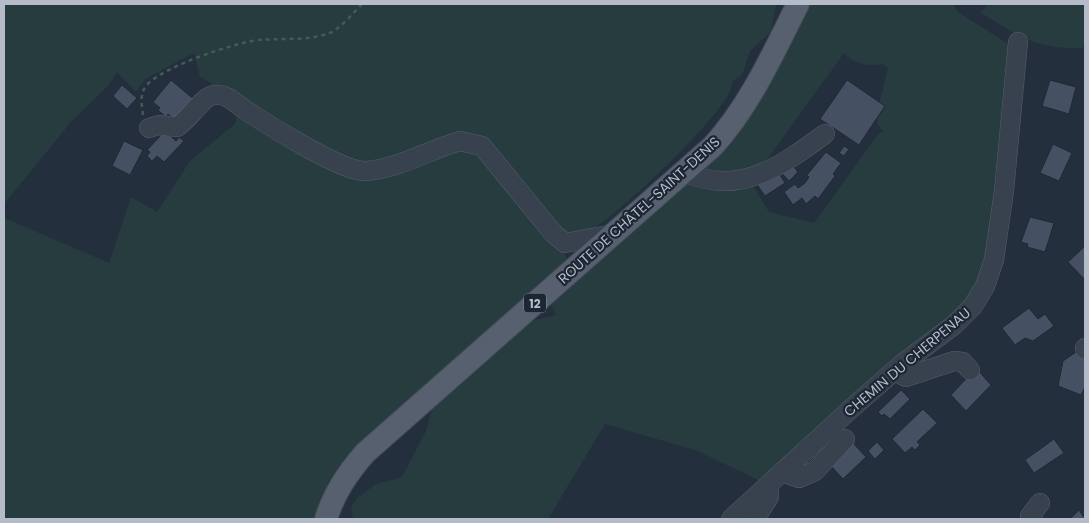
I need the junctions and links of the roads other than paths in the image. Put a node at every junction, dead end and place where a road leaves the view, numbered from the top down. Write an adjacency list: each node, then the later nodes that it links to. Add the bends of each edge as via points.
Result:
1 (798, 4): 5 (main road, ROUTE DE CHÂTEL-SAINT-DENIS / 12, via 735,120)
2 (1018, 42): 10 (street, CHEMIN DU CHERPENAU, via 1004,191 994,260 985,286 973,306 954,325)
3 (149, 128): 7 (street, via 159,125 177,127 204,101 216,95 226,95 285,134 340,163 363,171 385,168 460,141 472,143 482,146)
4 (825, 134): 5 (street, via 770,170 746,179 723,183)
5 (684, 172): 6 (main road, ROUTE DE CHÂTEL-SAINT-DENIS / 12)
6 (614, 234): 7 (street); 8 (main road, ROUTE DE CHÂTEL-SAINT-DENIS / 12)
7 (564, 243): 8 (street)
8 (575, 268): 13 (main road, ROUTE DE CHÂTEL-SAINT-DENIS / 12, via 365,453 336,491)
9 (970, 370): 10 (street, via 963,362 954,361 906,377)
10 (895, 371): 12 (street, CHEMIN DU CHERPENAU)
11 (845, 439): 12 (street, via 815,471 799,478)
12 (775, 479): 14 (street, CHEMIN DU CHERPENAU); 15 (street)
13 (326, 519)
14 (731, 519)
15 (755, 519)

